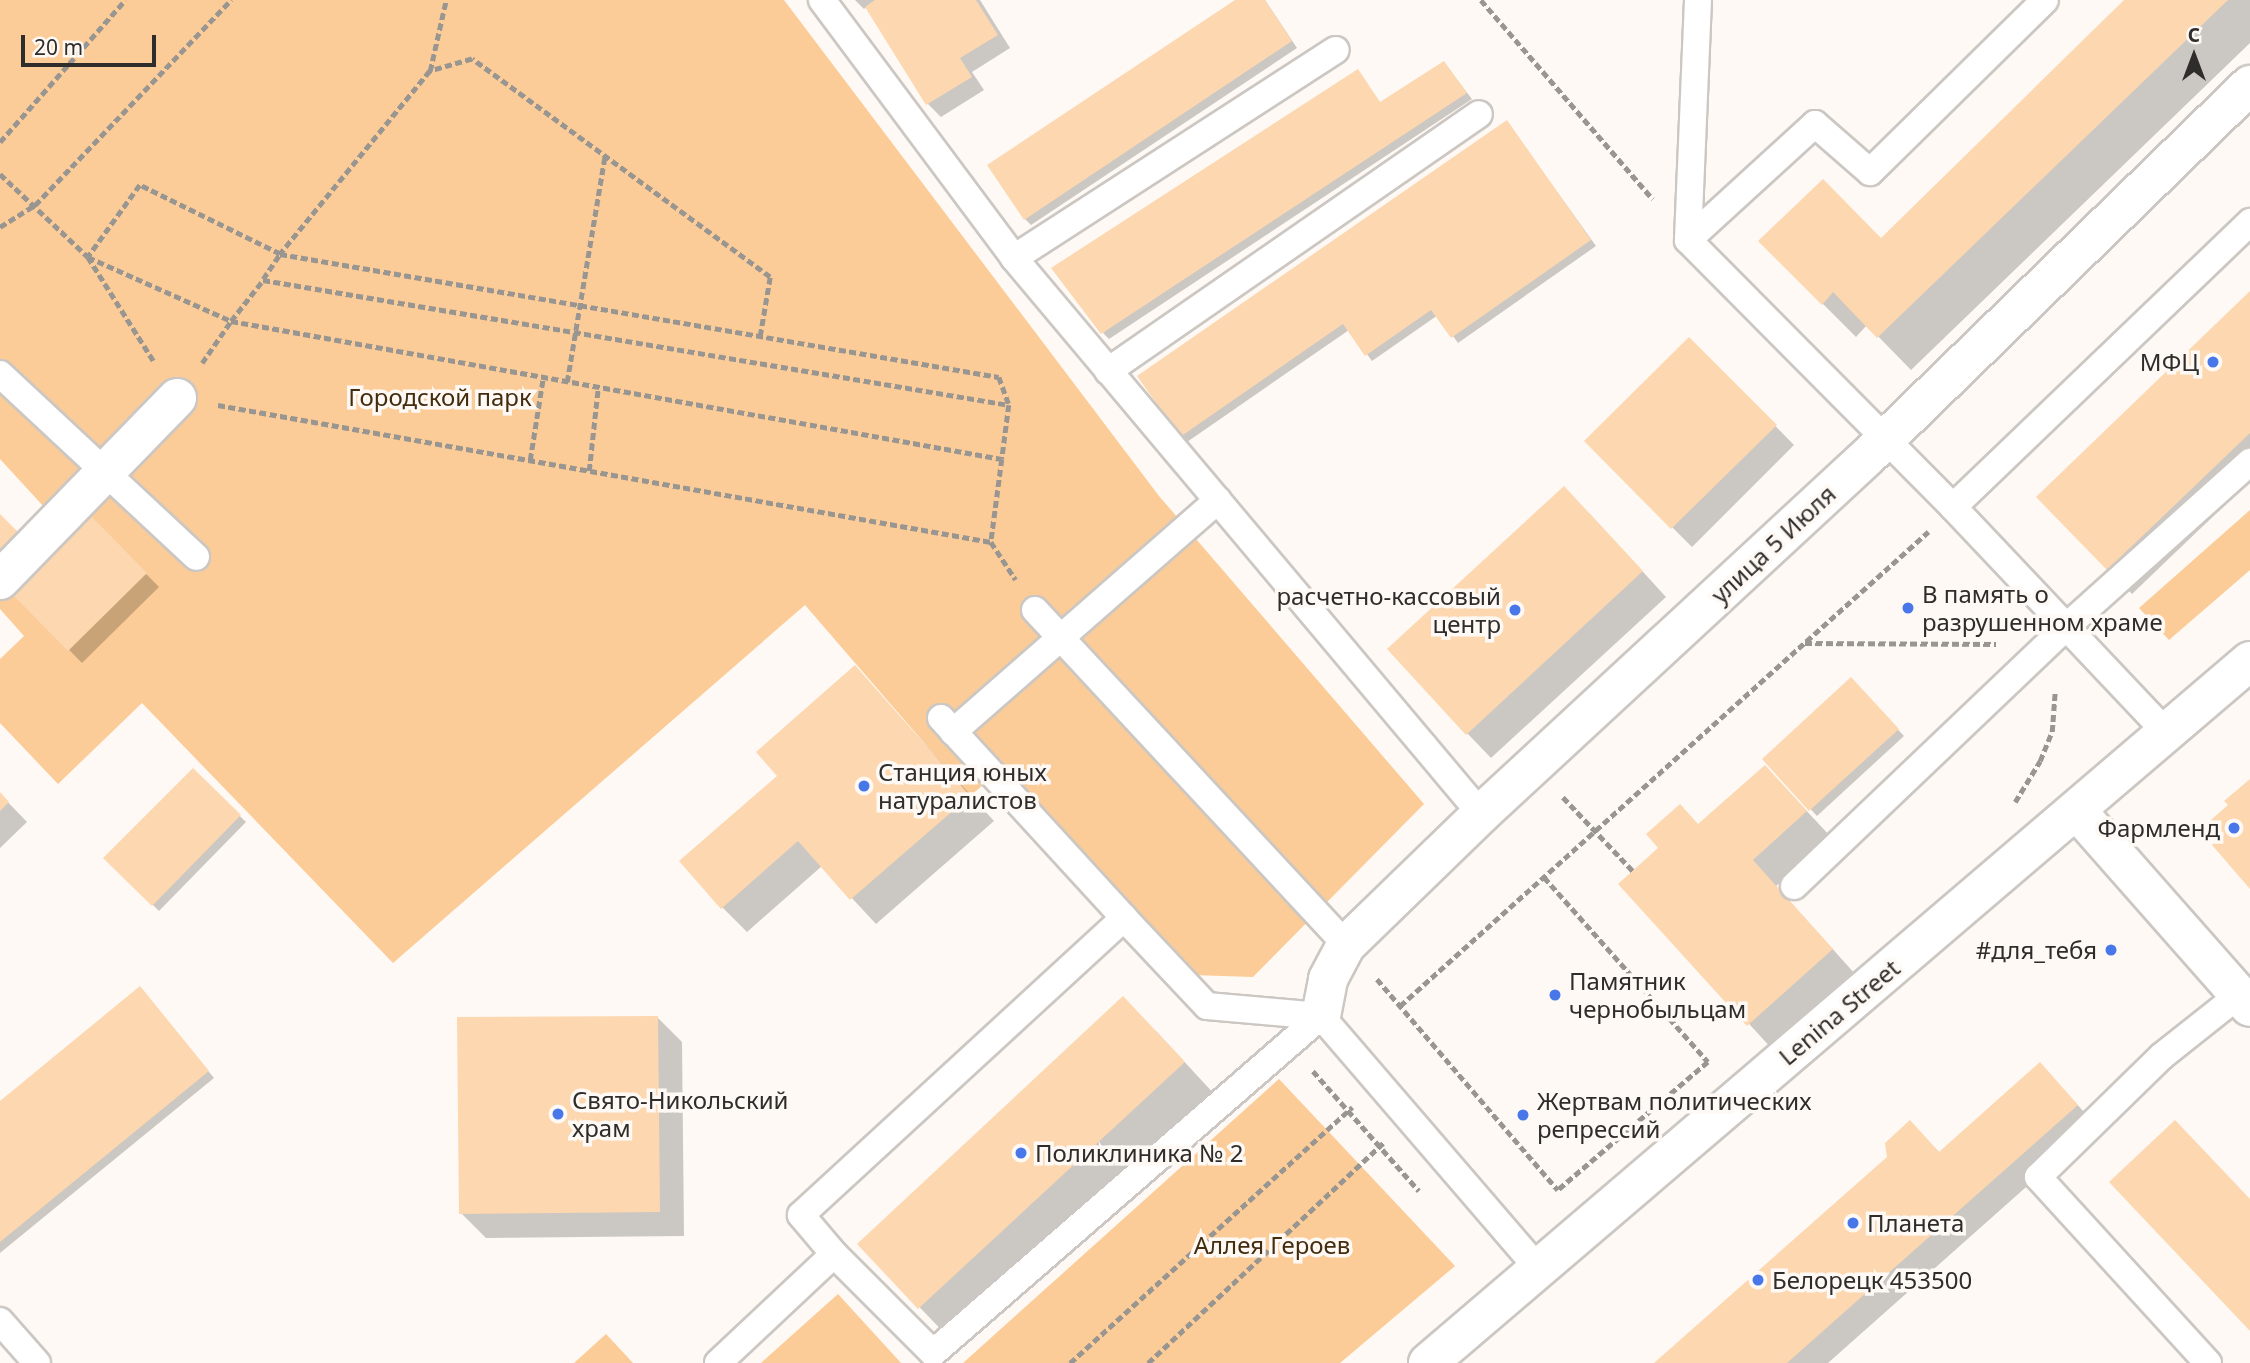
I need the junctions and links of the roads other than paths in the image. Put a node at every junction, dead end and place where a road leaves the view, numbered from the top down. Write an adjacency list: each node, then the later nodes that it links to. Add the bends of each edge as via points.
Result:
1 (822, 0): 9 (lane)
2 (1698, 0): 8 (lane)
3 (2045, 0): 8 (lane, via 1870,172 1815,124)
4 (1336, 50): 9 (lane)
5 (2250, 85): 13 (street, улица 5 Июля)
6 (1479, 114): 10 (lane)
7 (2250, 222): 17 (lane)
8 (1688, 240): 13 (lane)
9 (1014, 258): 10 (lane)
10 (1108, 371): 16 (lane)
11 (0, 374): 15 (lane)
12 (177, 398): 15 (street)
13 (1885, 439): 17 (lane); 26 (street, улица 5 Июля)
14 (2250, 462): 21 (lane)
15 (106, 473): 18 (lane); 19 (street)
16 (1218, 500): 22 (lane); 26 (lane)
17 (1953, 507): 21 (lane)
18 (196, 557)
19 (0, 580)
20 (1035, 610): 22 (lane)
21 (2057, 636): 24 (lane); 27 (lane)
22 (1060, 637): 28 (lane, via 947,725); 29 (lane)
23 (2250, 661): 24 (street, Lenina Street)
24 (2166, 732): 25 (street, Lenina Street)
25 (2077, 811): 30 (street); 33 (street, Lenina Street)
26 (1481, 814): 29 (street, улица 5 Июля)
27 (1794, 886)
28 (1124, 918): 31 (lane, via 1207,1006); 32 (lane, via 801,1215)
29 (1346, 945): 31 (street, улица 5 Июля, via 1328,979)
30 (2244, 1001): 38 (lane, via 2162,1056 2038,1177)
31 (1321, 1016): 32 (lane, via 933,1353); 33 (lane)
32 (834, 1254): 37 (lane)
33 (1538, 1268): 35 (street, Lenina Street)
34 (0, 1321): 36 (lane)
35 (1434, 1361)
36 (37, 1363)
37 (718, 1363)
38 (2208, 1363)

